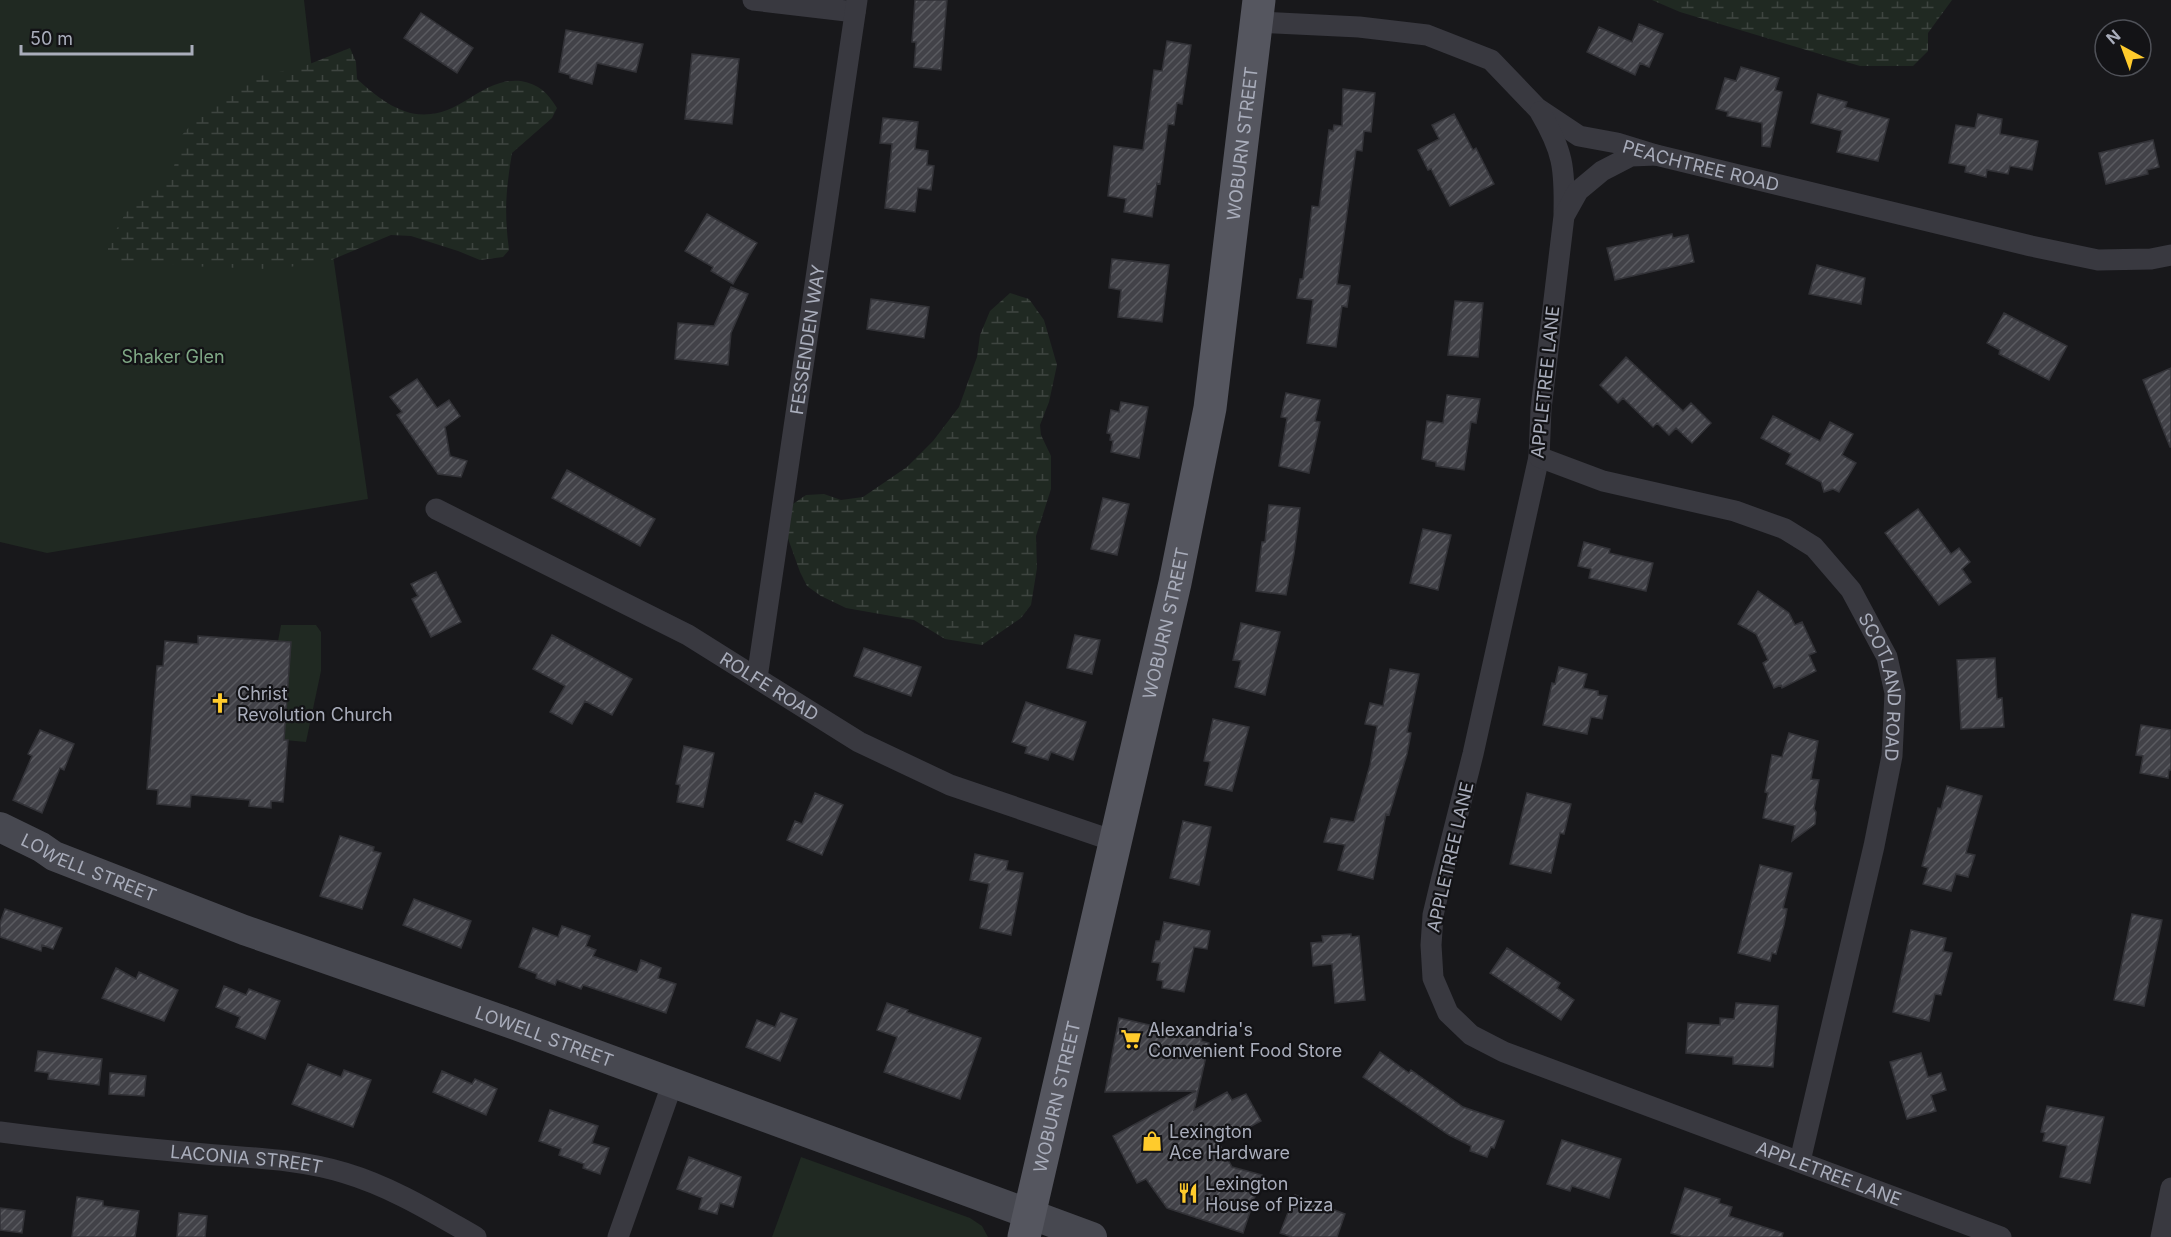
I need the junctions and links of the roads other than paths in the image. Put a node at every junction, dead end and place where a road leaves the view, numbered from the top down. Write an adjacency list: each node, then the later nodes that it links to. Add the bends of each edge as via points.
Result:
1 (753, 0): 2 (street)
2 (856, 6): 10 (street, FESSENDEN WAY)
3 (1258, 11): 4 (street, PEACHTREE ROAD, via 1427,35 1491,60); 12 (main road, WOBURN STREET, via 1210,408 1175,583)
4 (1537, 108): 5 (street, PEACHTREE ROAD, via 1579,136); 6 (street, APPLETREE LANE, via 1556,139 1565,176)
5 (1656, 155): 6 (street, APPLETREE LANE, via 1631,156 1602,171 1578,191); 7 (street, PEACHTREE ROAD, via 2098,260)
6 (1564, 216): 8 (street, APPLETREE LANE, via 1542,398)
7 (2171, 255)
8 (1539, 457): 15 (street, SCOTLAND ROAD, via 1603,481 1736,511 1785,529 1814,547 1851,590 1887,657 1895,693 1892,756); 15 (street, APPLETREE LANE, via 1433,915 1433,978 1448,1012 1471,1035 1566,1076)
9 (436, 509): 10 (street, ROLFE ROAD, via 688,635)
10 (757, 678): 12 (street, ROLFE ROAD, via 859,742 950,785)
11 (0, 827): 13 (main road, LOWELL STREET, via 54,856 244,930)
12 (1114, 841): 17 (main road, WOBURN STREET)
13 (673, 1082): 17 (main road, LOWELL STREET); 20 (street)
14 (0, 1132): 19 (street, LACONIA STREET, via 321,1167 394,1191)
15 (1800, 1161): 18 (street, APPLETREE LANE)
16 (2171, 1188): 23 (street)
17 (1027, 1225): 21 (main road, LOWELL STREET)
18 (1960, 1230): 22 (street, APPLETREE LANE)
19 (476, 1237)
20 (618, 1237)
21 (1092, 1237)
22 (1999, 1237)
23 (2161, 1237)

